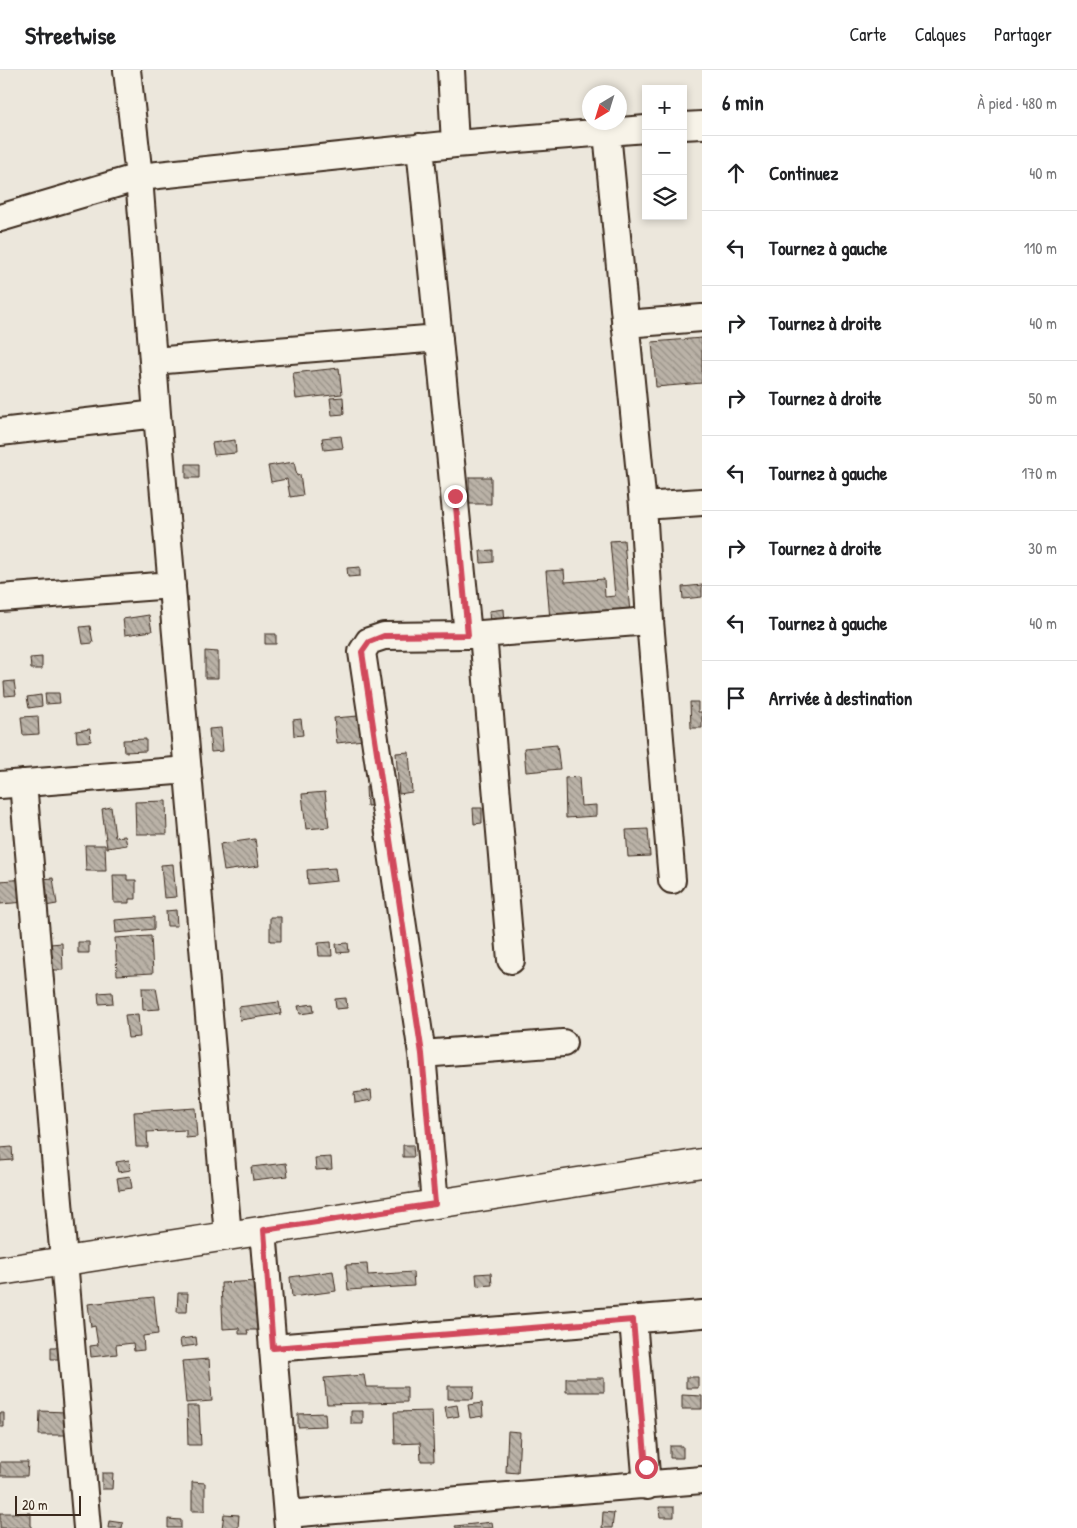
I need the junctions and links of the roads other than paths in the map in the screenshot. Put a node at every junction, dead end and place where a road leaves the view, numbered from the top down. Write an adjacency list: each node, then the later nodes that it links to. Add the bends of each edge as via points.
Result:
1 (127, 70): 9 (street)
2 (451, 70): 7 (street)
3 (702, 125): 4 (street)
4 (687, 126)
5 (642, 129): 6 (street)
6 (606, 132): 7 (street); 12 (street)
7 (455, 144): 8 (street)
8 (420, 147): 9 (street); 13 (street)
9 (139, 177): 10 (street); 14 (street)
10 (0, 218)
11 (702, 318): 12 (street)
12 (625, 324): 18 (street)
13 (440, 338): 14 (street); 22 (street)
14 (153, 361): 15 (street)
15 (157, 414): 16 (street); 19 (street)
16 (0, 432)
17 (702, 502): 18 (street)
18 (643, 506): 21 (street)
19 (172, 585): 20 (street); 23 (street)
20 (0, 598)
21 (650, 621): 22 (street); 25 (street)
22 (476, 634): 26 (street); 28 (street, via 384,636 369,642 362,652)
23 (188, 770): 24 (street); 32 (street)
24 (12, 784): 33 (street)
25 (672, 880)
26 (511, 960)
27 (563, 1043): 28 (street)
28 (422, 1054): 30 (street)
29 (702, 1163): 30 (street)
30 (435, 1204): 31 (street)
31 (264, 1230): 32 (street); 37 (street)
32 (228, 1236): 33 (street)
33 (65, 1261): 34 (street); 41 (street)
34 (0, 1271)
35 (702, 1314): 36 (street)
36 (633, 1320): 37 (street); 39 (street)
37 (273, 1348): 40 (street)
38 (702, 1480): 39 (street)
39 (647, 1486): 40 (street)
40 (287, 1521)
41 (87, 1528)

